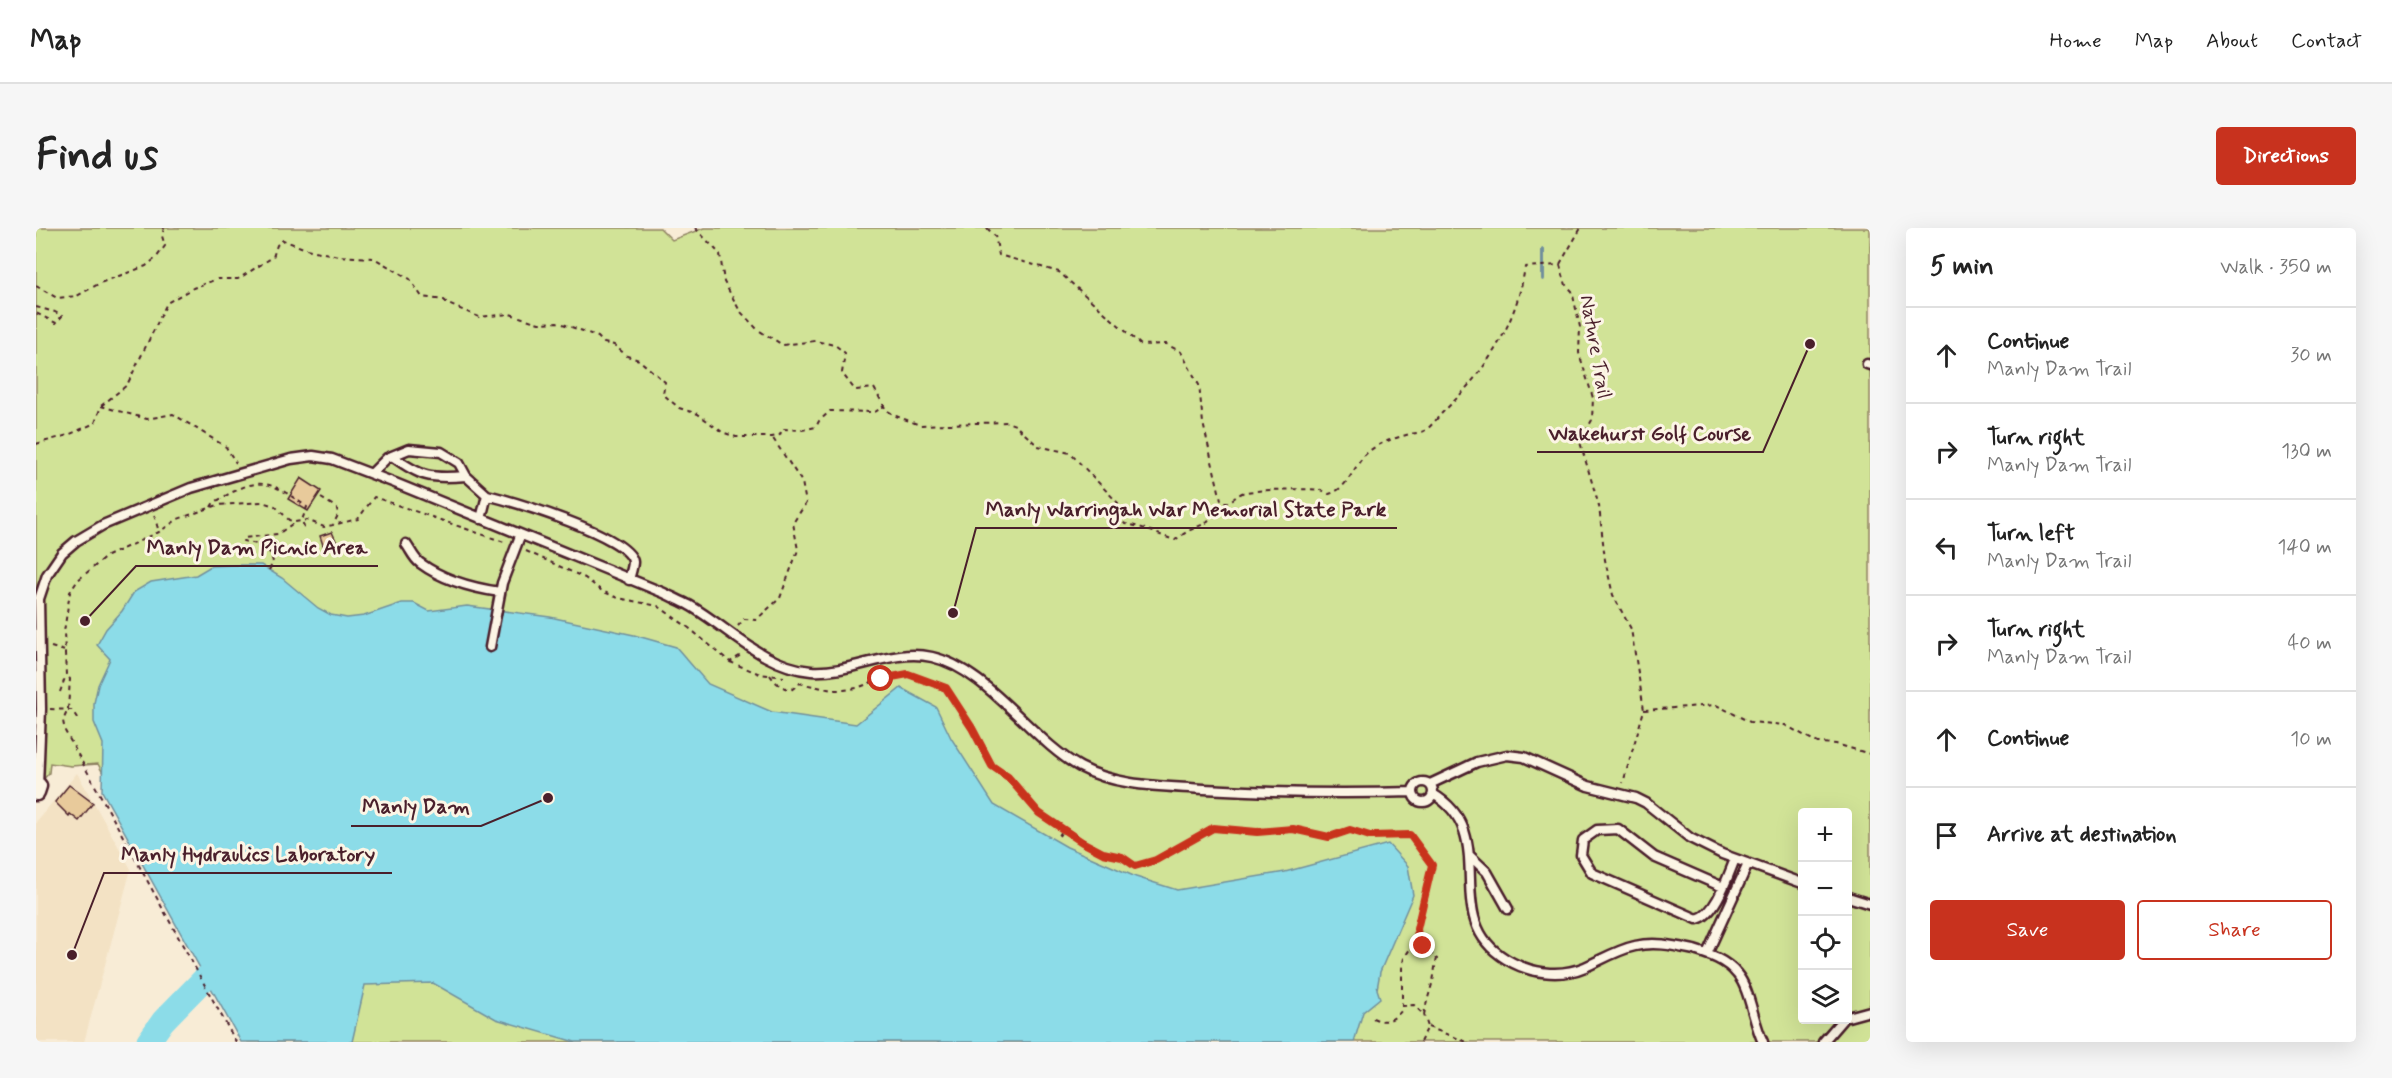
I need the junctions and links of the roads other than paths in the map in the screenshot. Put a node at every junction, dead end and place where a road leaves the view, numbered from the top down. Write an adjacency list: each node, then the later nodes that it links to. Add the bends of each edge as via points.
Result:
1 (392, 456): 2 (lane); 3 (lane, via 415,473 439,478); 3 (lane, via 409,449 441,452 459,463)
2 (372, 474): 5 (lane); 12 (lane, via 332,459 291,459 191,488 103,525 62,553 47,575 39,599 41,709)
3 (466, 476): 4 (lane)
4 (488, 495): 5 (lane); 8 (lane, via 560,517 618,544 633,562)
5 (481, 519): 6 (lane)
6 (520, 536): 8 (lane); 9 (lane)
7 (406, 544): 9 (lane, via 418,562 446,578)
8 (629, 580): 13 (lane, via 689,606 752,648 786,665 812,671 908,656 932,657 966,672 1081,767 1131,783 1240,791)
9 (500, 592): 10 (lane)
10 (490, 647)
11 (1430, 784): 13 (lane, via 1420,782); 14 (lane); 16 (lane, via 1477,762 1507,755 1524,757 1588,786 1646,803 1690,838)
12 (37, 789)
13 (1413, 792): 14 (lane, via 1422,802)
14 (1433, 794): 15 (lane, via 1461,820)
15 (1469, 855): 22 (lane, via 1487,872); 23 (lane, via 1470,902 1479,935 1505,959 1523,968 1559,974 1634,946 1653,943)
16 (1735, 859): 17 (lane); 19 (lane)
17 (1748, 864): 18 (lane); 23 (lane)
18 (1798, 880)
19 (1723, 887): 19 (lane, via 1654,857 1618,829 1597,830 1583,840 1581,855 1592,873 1697,919 1709,914)
20 (1852, 898): 21 (lane)
21 (1870, 904)
22 (1508, 909)
23 (1707, 954): 27 (lane, via 1739,976)
24 (1870, 1011): 25 (lane)
25 (1852, 1016)
26 (1839, 1024): 28 (lane)
27 (1763, 1042)
28 (1824, 1042)

